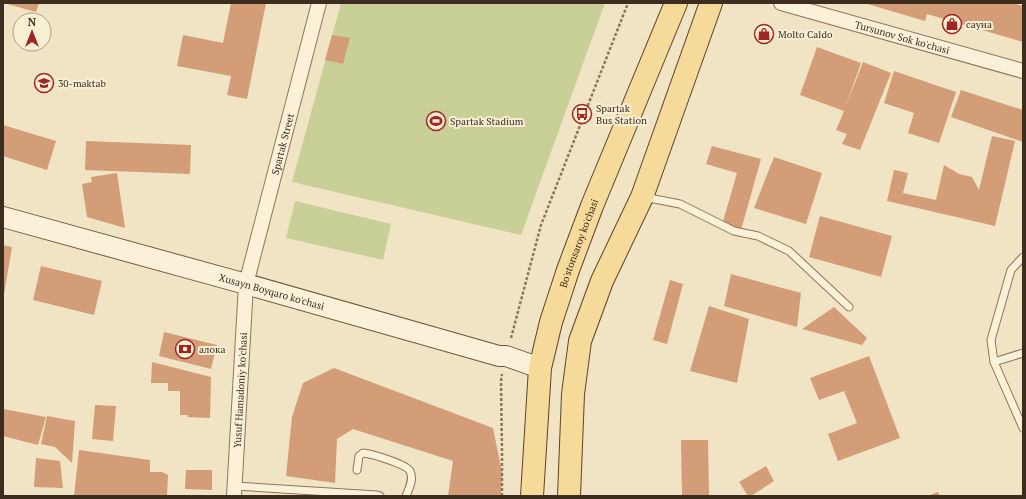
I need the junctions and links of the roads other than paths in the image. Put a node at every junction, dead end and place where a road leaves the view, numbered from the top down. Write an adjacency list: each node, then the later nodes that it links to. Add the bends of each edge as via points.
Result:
1 (319, 3): 9 (street, Spartak Street)
2 (676, 3): 13 (main road, Bo'stonsaroy ko'chasi, via 568,270 551,322)
3 (711, 3): 6 (main road)
4 (781, 3): 5 (street, Tursunov Sok ko'chasi)
5 (1023, 71)
6 (642, 197): 10 (lane, via 680,204 734,231 758,236 789,251); 20 (main road, via 602,281 580,341 573,394)
7 (3, 217): 9 (main road, Xusayn Boyqaro ko'chasi)
8 (1023, 257): 12 (lane, via 1011,270 991,340)
9 (246, 284): 13 (main road, Xusayn Boyqaro ko'chasi, via 506,356); 16 (street, Yusuf Hamadoniy ko'chasi)
10 (849, 307)
11 (1023, 353): 12 (lane)
12 (994, 362): 14 (lane)
13 (540, 368): 19 (main road, Bo'stonsaroy ko'chasi)
14 (1023, 428)
15 (357, 470): 18 (lane, via 363,453 404,466 410,471 412,479)
16 (234, 491): 17 (lane)
17 (380, 496)
18 (406, 496)
19 (532, 496)
20 (569, 496)

